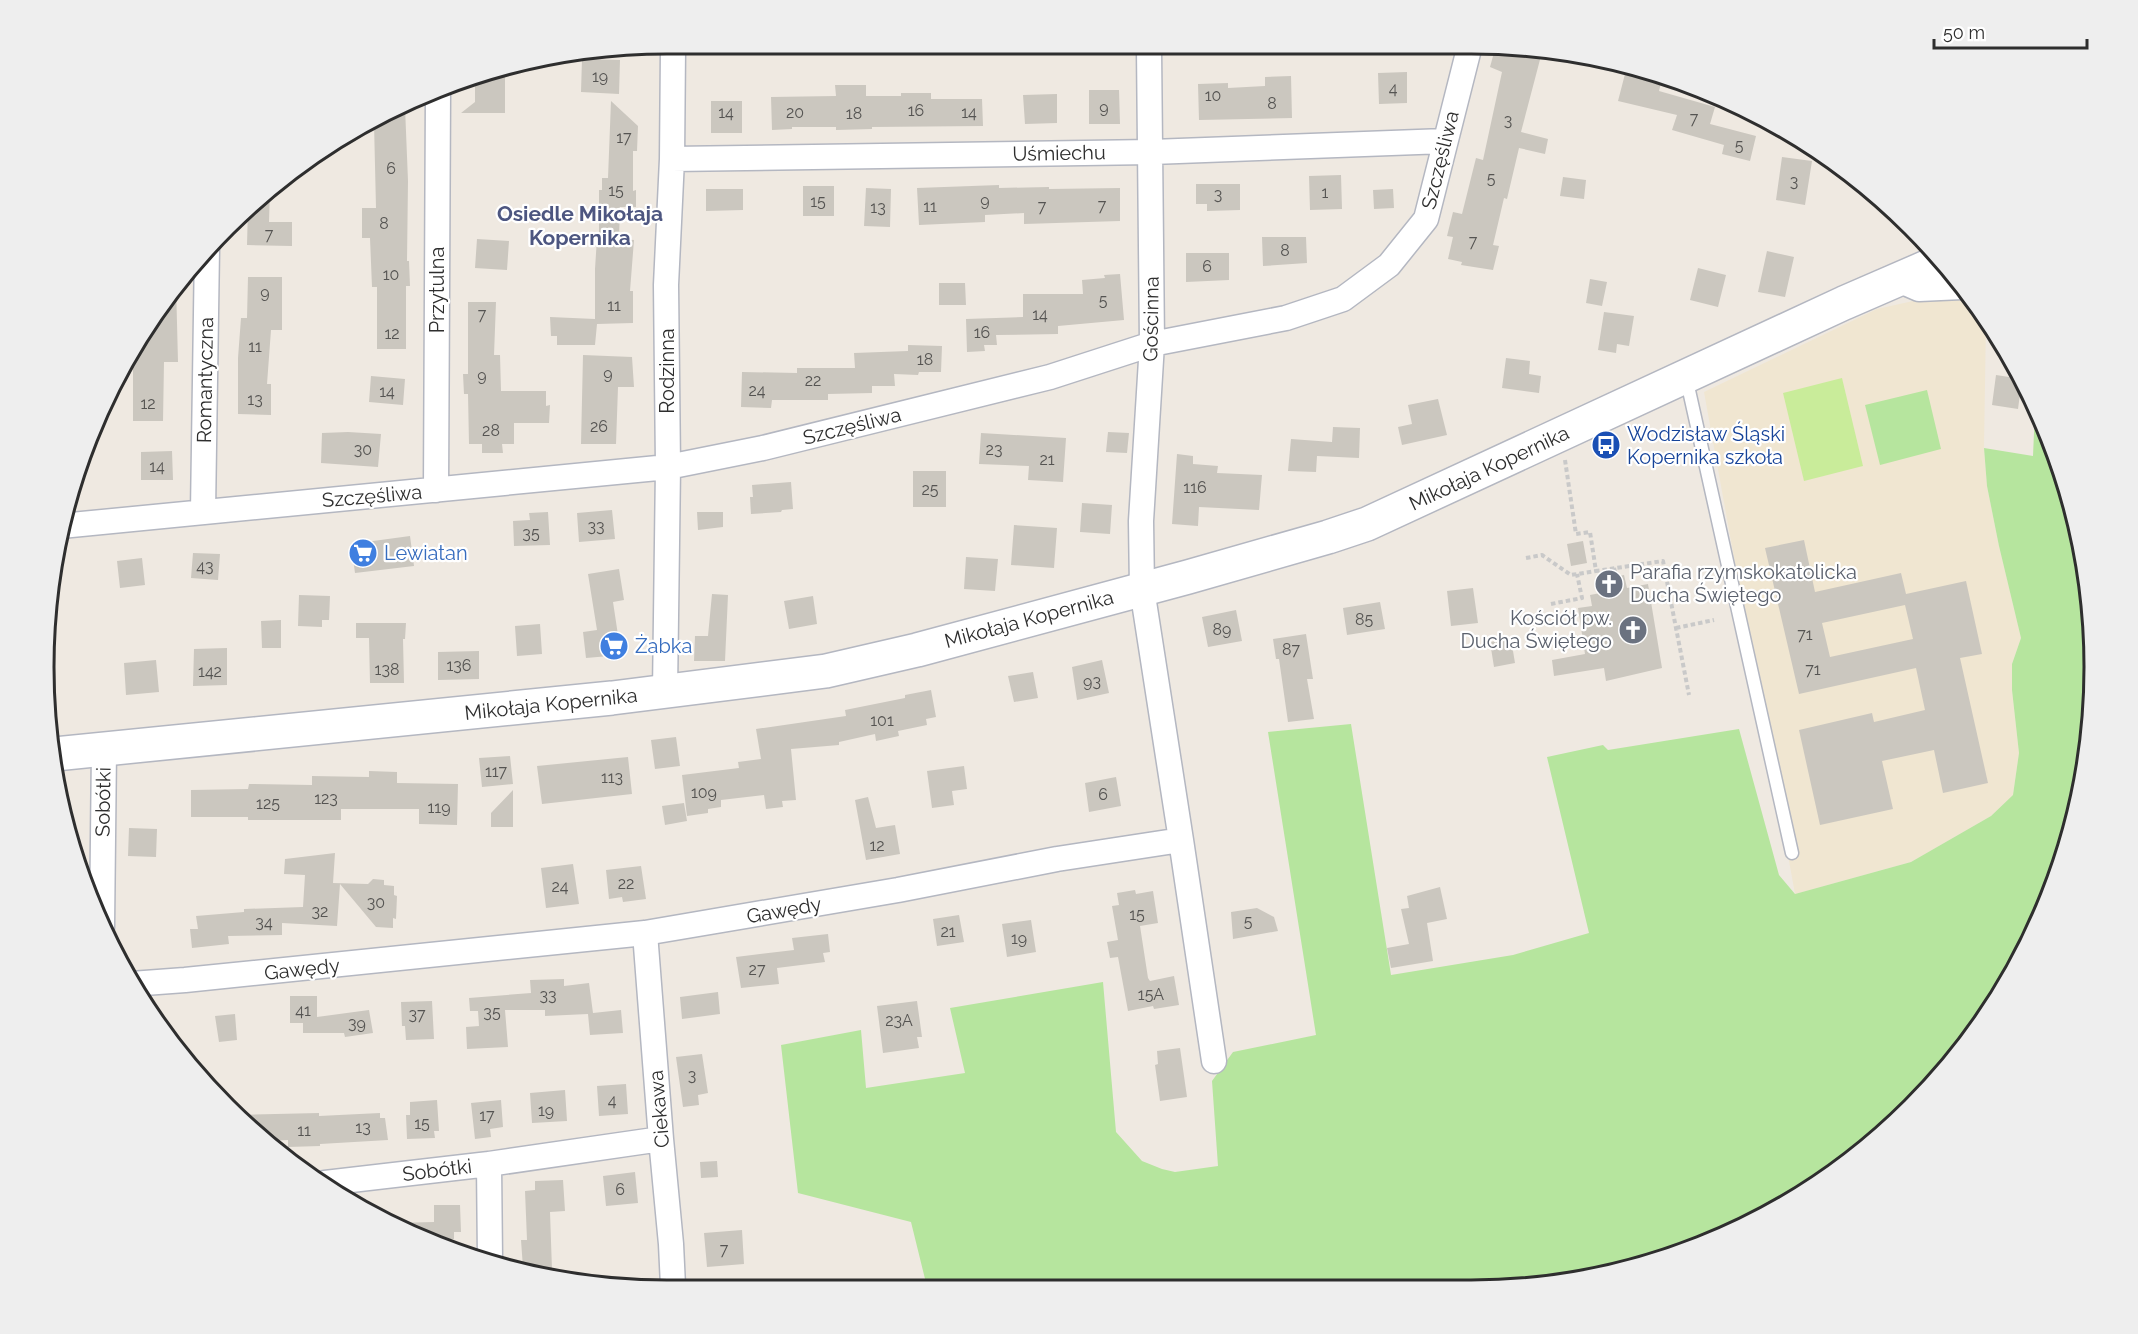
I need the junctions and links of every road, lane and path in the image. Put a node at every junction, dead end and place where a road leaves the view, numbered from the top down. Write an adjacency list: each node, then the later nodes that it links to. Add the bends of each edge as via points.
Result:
1 (673, 54): 7 (street, Rodzinna)
2 (1149, 54): 6 (street, Gościnna)
3 (1468, 54): 5 (street, Szczęśliwa)
4 (438, 99): 16 (street, Przytulna)
5 (1445, 141): 6 (street, Uśmiechu); 12 (street, Szczęśliwa, via 1426,219 1389,265 1343,299 1286,318)
6 (1152, 152): 7 (street, Uśmiechu); 12 (street, Gościnna)
7 (672, 159): 15 (street, Rodzinna, via 666,285)
8 (207, 262): 17 (street, Romantyczna)
9 (1933, 264): 10 (street, Mikołaja Kopernika)
10 (1896, 279): 11 (street, via 1918,289); 13 (street, Mikołaja Kopernika)
11 (1952, 287)
12 (1152, 344): 15 (street, Szczęśliwa, via 1050,377 763,448); 24 (street, Gościnna, via 1141,521)
13 (1686, 376): 24 (street, Mikołaja Kopernika, via 1367,524); 33 (lane)
14 (1564, 453): 21 (path, via 1576,534 1590,532)
15 (668, 467): 16 (street, Szczęśliwa); 28 (street, Rodzinna)
16 (435, 490): 17 (street, Szczęśliwa)
17 (203, 512): 18 (street, Szczęśliwa)
18 (71, 525)
19 (1526, 558): 22 (path, via 1542,555 1571,575)
20 (1614, 568): 21 (path); 23 (path); 27 (path, via 1663,561)
21 (1596, 571): 22 (path)
22 (1577, 574): 25 (path, via 1582,598)
23 (1616, 576)
24 (1142, 589): 28 (street, Mikołaja Kopernika, via 826,671); 32 (street)
25 (1551, 604)
26 (1714, 621): 27 (path)
27 (1676, 628): 29 (path)
28 (665, 692): 30 (street, Mikołaja Kopernika)
29 (1689, 695)
30 (104, 749): 31 (street, Mikołaja Kopernika); 34 (street, Sobótki)
31 (60, 753)
32 (1181, 840): 35 (street, Gawędy); 37 (street)
33 (1792, 853)
34 (102, 905)
35 (645, 933): 36 (street, Gawędy); 38 (street, Ciekawa)
36 (142, 983)
37 (1214, 1061)
38 (661, 1139): 39 (street); 42 (street, Ciekawa)
39 (489, 1164): 40 (street, Sobótki); 41 (street, Sobótki)
40 (334, 1182)
41 (490, 1253)
42 (673, 1280)

